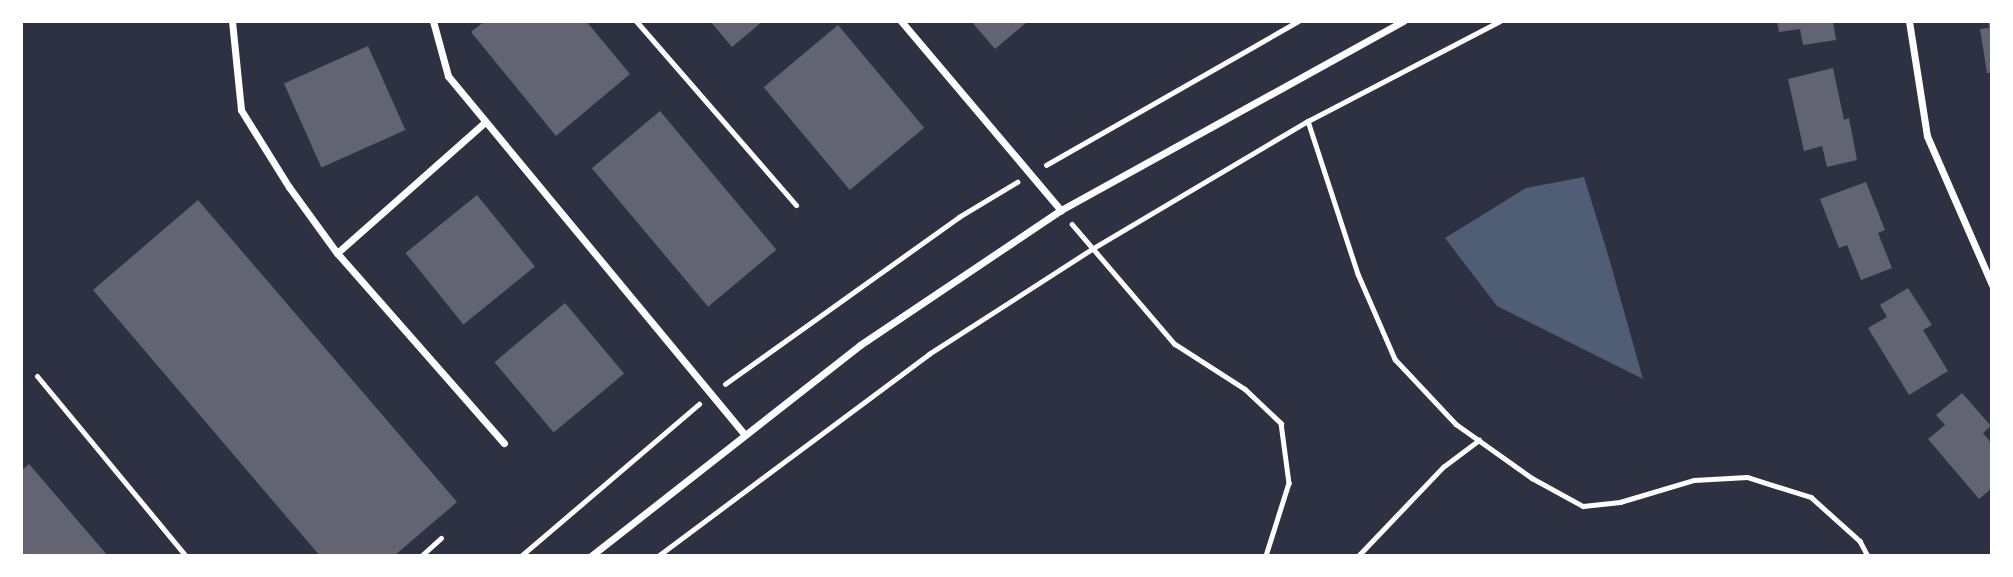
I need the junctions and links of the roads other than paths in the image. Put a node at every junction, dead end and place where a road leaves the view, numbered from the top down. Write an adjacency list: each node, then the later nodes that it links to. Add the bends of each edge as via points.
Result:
1 (232, 21): 10 (street, via 241,110)
2 (433, 21): 7 (street, via 448,76)
3 (636, 21): 8 (lane)
4 (901, 21): 9 (street)
5 (1404, 21): 9 (street)
6 (1909, 21): 11 (street, via 1927,136)
7 (484, 123): 10 (street); 13 (street)
8 (796, 205)
9 (1060, 210): 13 (street, via 860,345)
10 (337, 253): 14 (street)
11 (1992, 285)
12 (37, 376): 16 (lane)
13 (743, 433): 18 (street)
14 (505, 443)
15 (441, 538): 17 (lane)
16 (186, 556)
17 (421, 556)
18 (591, 556)

